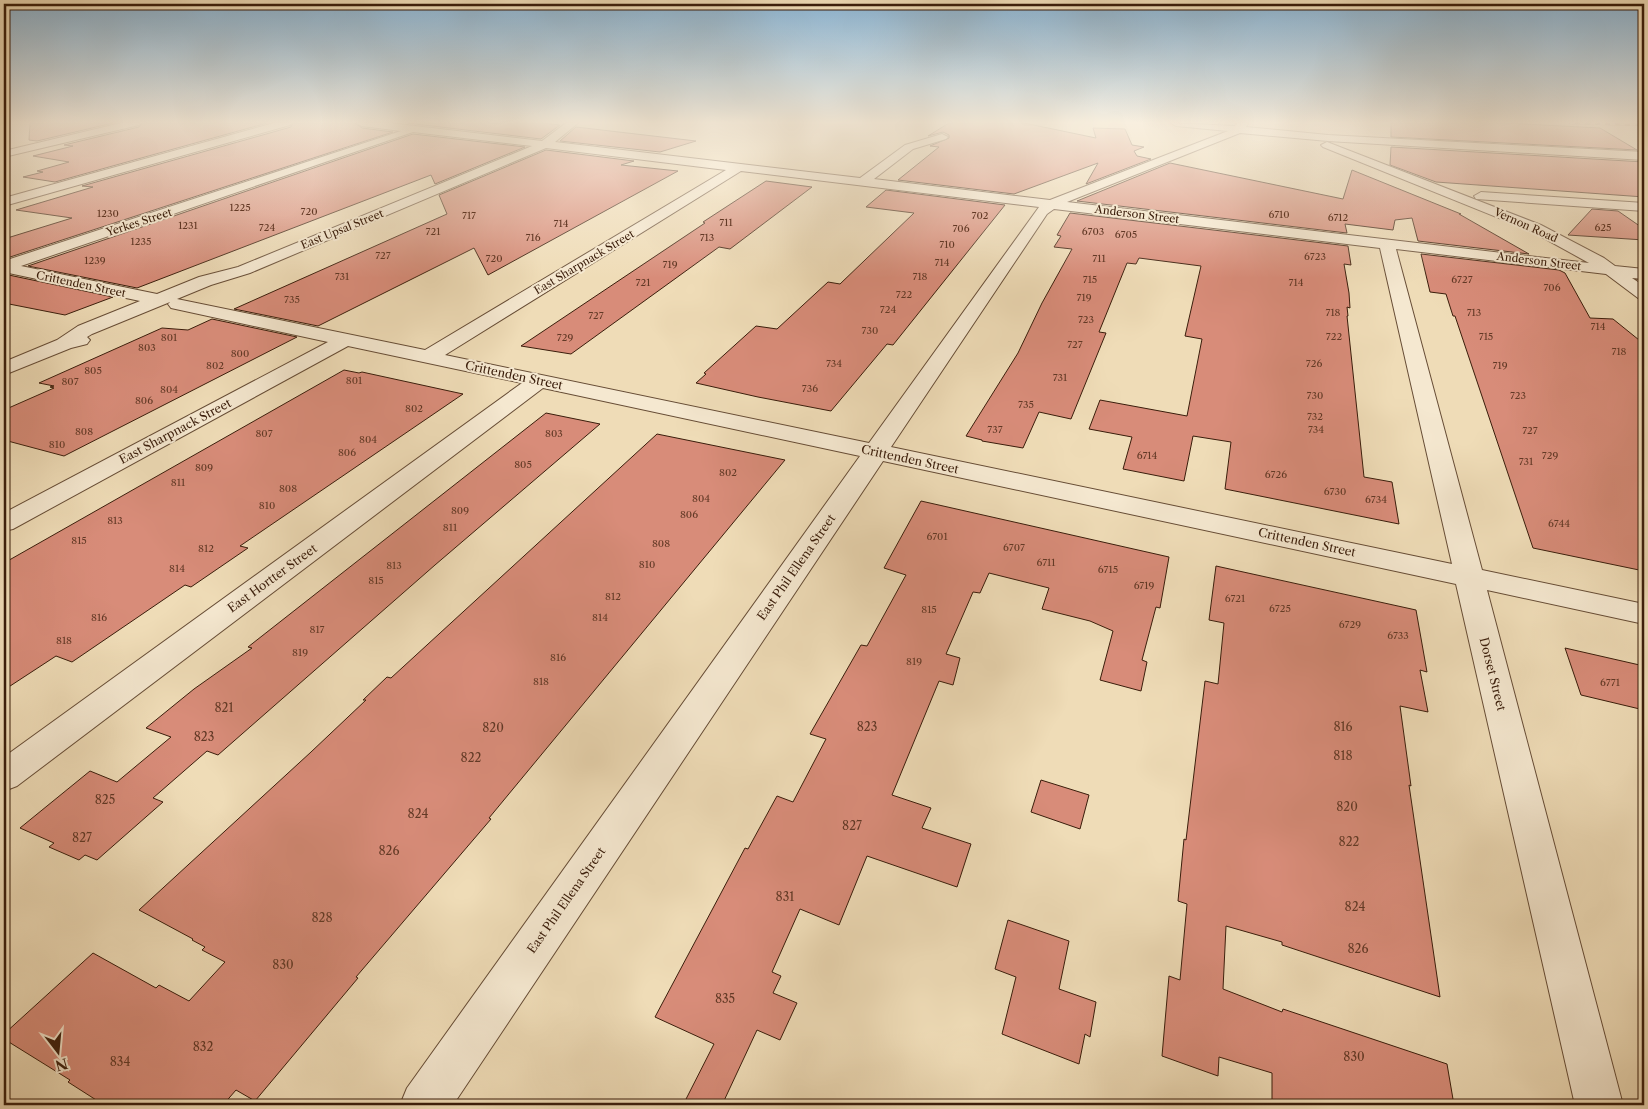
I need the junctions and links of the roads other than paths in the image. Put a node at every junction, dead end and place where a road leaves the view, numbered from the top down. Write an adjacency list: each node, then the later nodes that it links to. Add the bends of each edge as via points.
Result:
1 (101, 175): 11 (street)
2 (282, 175): 15 (street, Yerkes Street)
3 (471, 175): 19 (street, East Upsal Street, via 244,270 226,283)
4 (726, 175): 21 (street, East Sharpnack Street)
5 (803, 175): 9 (street, Anderson Street)
6 (873, 175): 9 (street)
7 (1119, 175): 12 (street, East Phil Ellena Street)
8 (1405, 175): 10 (street, Vernon Road)
9 (863, 182): 12 (street, Anderson Street)
10 (1462, 197): 13 (street); 16 (street, Vernon Road, via 1536,228)
11 (4, 202)
12 (1052, 204): 14 (street, Anderson Street); 24 (street, East Phil Ellena Street, via 1042,211)
13 (1644, 207)
14 (1387, 243): 16 (street, Anderson Street); 26 (street, Dorset Street)
15 (4, 267): 19 (street, Crittenden Street)
16 (1610, 270): 17 (street, Anderson Street); 18 (street, Vernon Road)
17 (1644, 274)
18 (1644, 294)
19 (167, 302): 20 (street, Crittenden Street); 22 (street, East Upsal Street, via 85,330 64,344)
20 (347, 339): 21 (street, Crittenden Street); 25 (street, East Sharpnack Street)
21 (429, 356): 23 (street, Crittenden Street)
22 (4, 369)
23 (540, 380): 24 (street, Crittenden Street); 28 (street, East Hortter Street)
24 (876, 452): 26 (street, Crittenden Street); 29 (street, East Phil Ellena Street)
25 (4, 523)
26 (1468, 576): 27 (street, Crittenden Street); 30 (street, Dorset Street)
27 (1644, 614)
28 (4, 776)
29 (424, 1105)
30 (1599, 1105)

